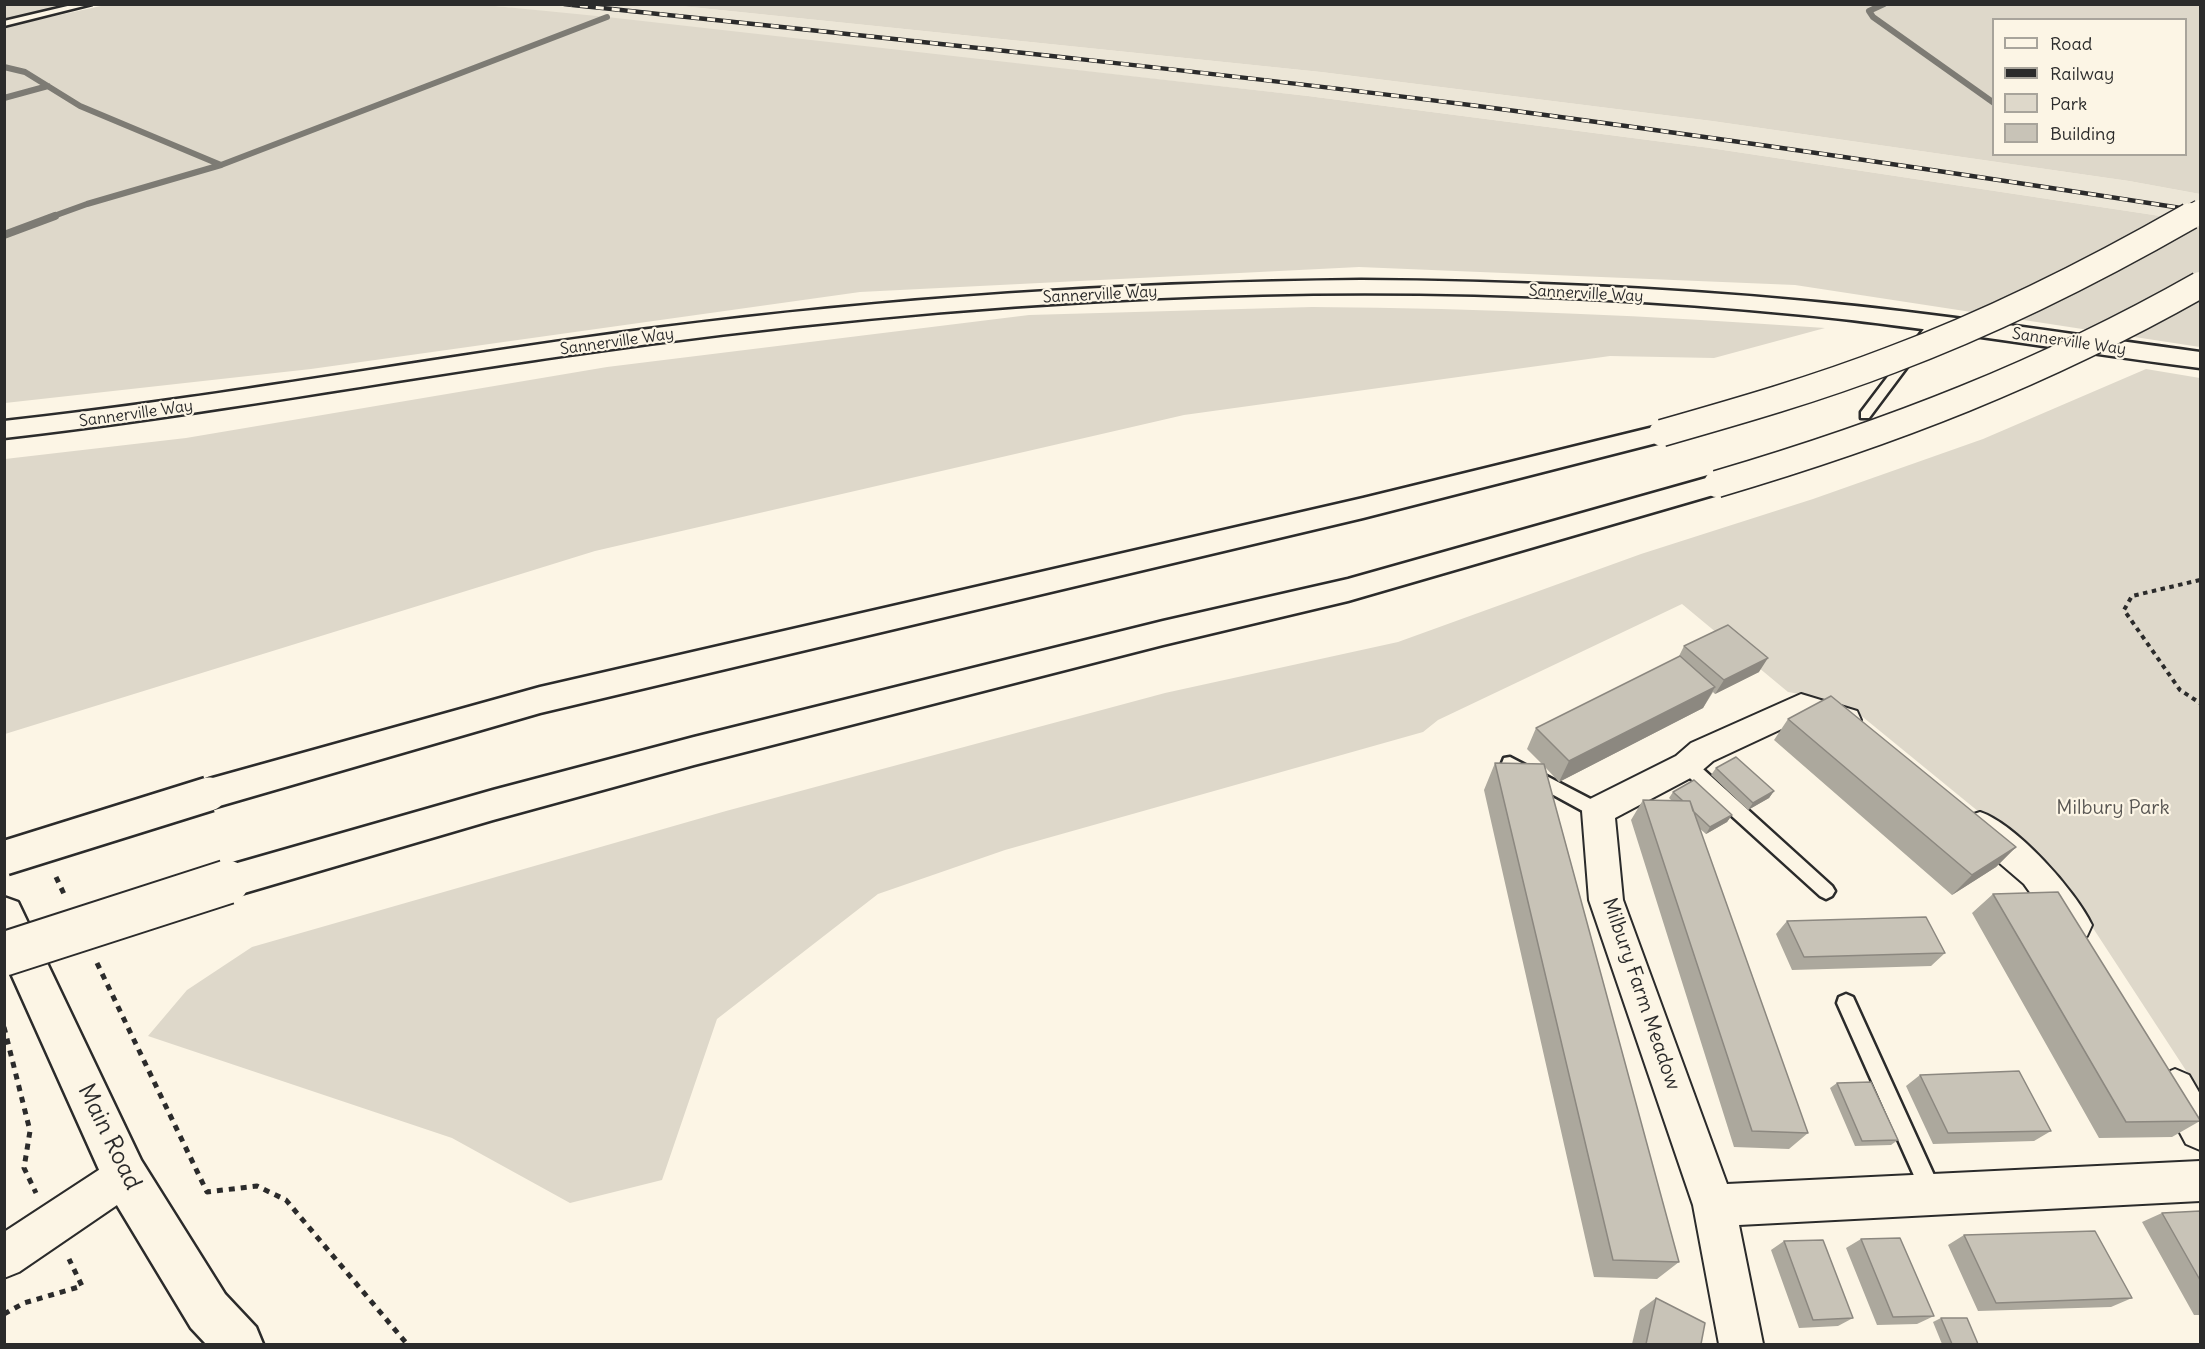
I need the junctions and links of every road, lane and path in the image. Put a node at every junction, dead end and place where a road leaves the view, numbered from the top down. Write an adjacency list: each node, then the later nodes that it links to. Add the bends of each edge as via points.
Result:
1 (88, 4): 2 (lane)
2 (4, 24)
3 (2200, 210): 16 (main road, bridge, via 2042,296 1931,344 1846,377 1662,433 1374,506 540,700 209,794)
4 (2200, 285): 22 (main road, bridge, via 2032,372 1833,449 1348,590 1163,633 493,805 227,882)
5 (1934, 323): 6 (main road, Sannerville Way); 7 (lane); 8 (main road, Sannerville Way, via 1747,303 1496,289 1270,287 1113,294 972,303 656,335 283,393)
6 (2200, 360)
7 (1865, 416)
8 (4, 430)
9 (2200, 580): 10 (path, via 2132,596 2124,610 2180,690)
10 (2200, 704)
11 (1868, 735): 13 (street, via 1841,717 1801,706 1702,752)
12 (1510, 763): 15 (lane)
13 (1687, 765): 15 (street); 18 (lane)
14 (1958, 807): 21 (street, via 2036,874 2065,909)
15 (1598, 811): 31 (street, Milbury Farm Meadow, via 1606,900)
16 (4, 858)
17 (52, 868): 19 (path)
18 (1826, 891)
19 (67, 900)
20 (4, 914): 28 (main road, Main Road)
21 (2089, 949)
22 (4, 954)
23 (92, 954): 36 (path, via 207,1192 257,1186 286,1200)
24 (1846, 1003): 30 (lane)
25 (4, 1027): 32 (path, via 30,1131 24,1168)
26 (2157, 1059): 27 (street)
27 (2200, 1130)
28 (125, 1176): 32 (street); 35 (main road, Main Road, via 207,1311)
29 (2200, 1181): 30 (street)
30 (1932, 1194): 31 (street)
31 (1714, 1205): 37 (street, Milbury Farm Meadow)
32 (52, 1225): 33 (street); 34 (path, via 82,1286 24,1303)
33 (4, 1257)
34 (4, 1314)
35 (238, 1344)
36 (406, 1344)
37 (1741, 1344)

